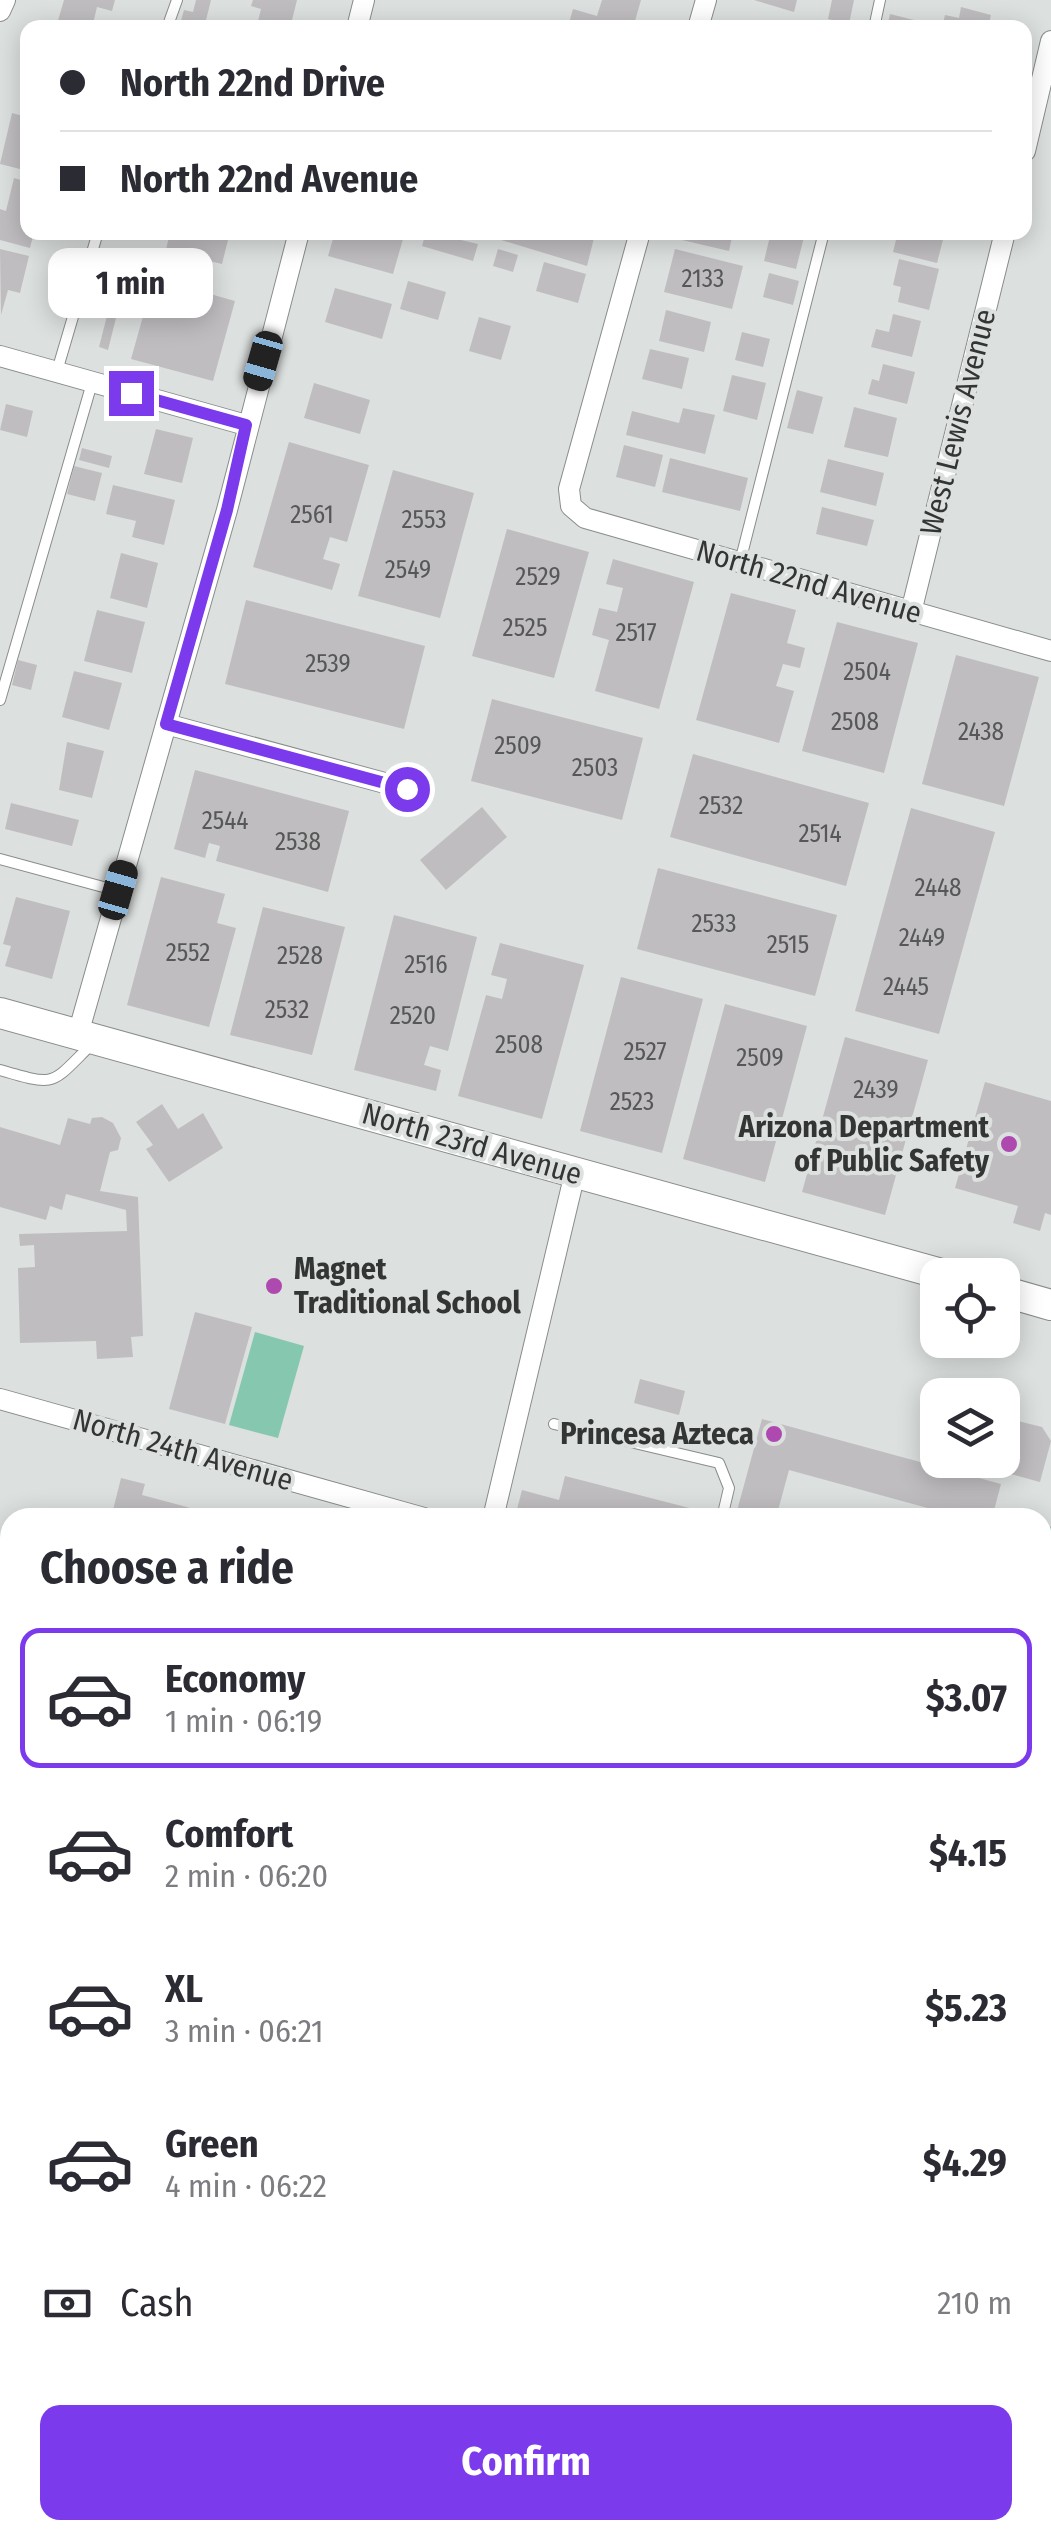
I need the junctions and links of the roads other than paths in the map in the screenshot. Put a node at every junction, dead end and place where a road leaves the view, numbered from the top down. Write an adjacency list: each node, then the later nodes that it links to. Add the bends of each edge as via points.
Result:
1 (5, 0): 2 (street)
2 (0, 11)
3 (1051, 42): 4 (street)
4 (1032, 122)
5 (96, 240): 11 (lane)
6 (297, 240): 13 (street)
7 (638, 240): 14 (street, North 22nd Avenue, via 569,488 571,506 585,518)
8 (822, 240): 14 (lane)
9 (1003, 240): 15 (street, West Lewis Avenue)
10 (0, 356): 11 (street)
11 (56, 372): 12 (street)
12 (92, 383): 13 (street); 17 (lane)
13 (246, 425): 18 (street)
14 (740, 562): 15 (street, North 22nd Avenue)
15 (911, 612): 16 (street, North 22nd Avenue)
16 (1051, 651)
17 (0, 700)
18 (166, 724): 19 (street); 21 (street)
19 (407, 789)
20 (0, 859): 21 (lane)
21 (118, 890): 23 (street)
22 (0, 1013): 23 (street, North 23rd Avenue)
23 (87, 1037): 24 (lane, via 56,1080); 25 (street, North 23rd Avenue)
24 (0, 1070)
25 (575, 1173): 26 (street, North 23rd Avenue); 32 (street)
26 (920, 1268)
27 (1020, 1296): 28 (street)
28 (1051, 1305)
29 (0, 1399): 31 (street, North 24th Avenue)
30 (554, 1424): 33 (lane, via 719,1463 729,1488)
31 (388, 1508)
32 (495, 1508)
33 (724, 1508)

